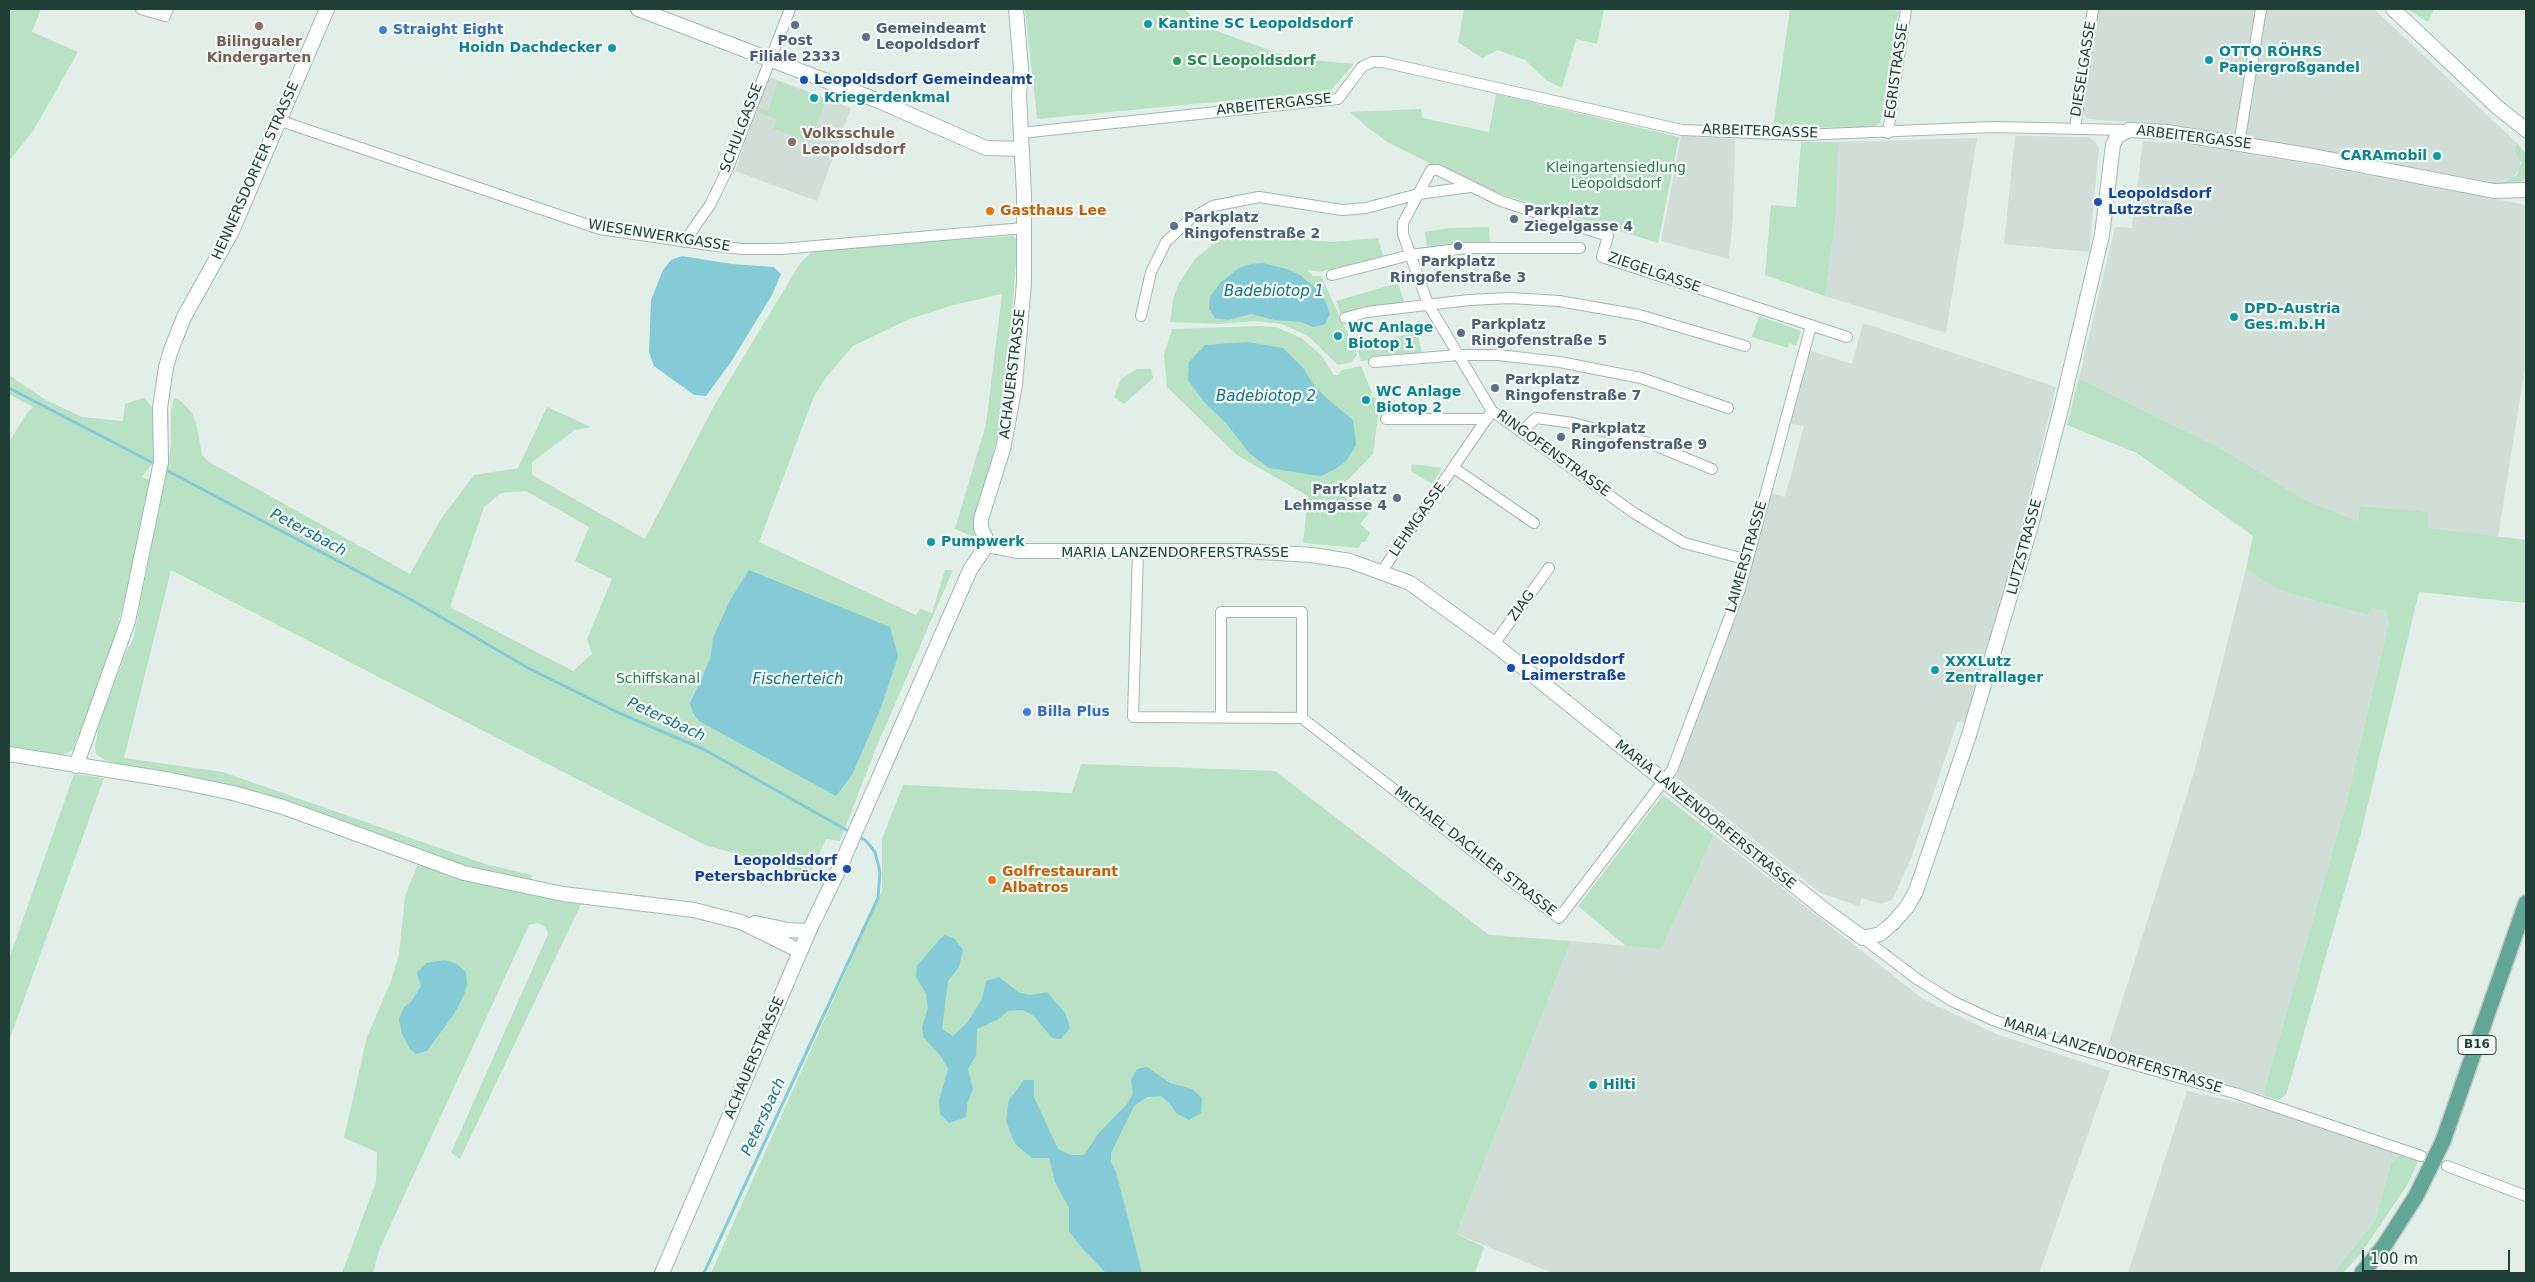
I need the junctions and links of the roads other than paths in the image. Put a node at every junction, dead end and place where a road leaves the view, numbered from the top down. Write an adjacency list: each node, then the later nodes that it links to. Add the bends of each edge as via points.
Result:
1 (141, 9): 2 (street, via 164,16)
2 (168, 9)
3 (327, 9): 14 (street, HENNERSDORFER STRASSE)
4 (638, 9): 11 (street)
5 (790, 9): 11 (street, SCHULGASSE)
6 (1016, 9): 19 (street, ACHAUERSTRASSE)
7 (1906, 9): 18 (street, EGRISTRASSE)
8 (2093, 9): 15 (street, DIESELGASSE)
9 (2261, 9): 20 (street)
10 (2393, 9): 12 (street)
11 (768, 59): 19 (street, via 879,101 974,143 987,138); 26 (street, SCHULGASSE, via 728,168 710,205)
12 (2509, 115): 13 (street); 17 (street)
13 (2526, 120)
14 (281, 121): 26 (street, WIESENWERKGASSE, via 600,229); 54 (street, HENNERSDORFER STRASSE, via 232,231 184,317 171,350 160,408 161,462 128,621)
15 (2075, 128): 16 (street, ARBEITERGASSE); 18 (street, ARBEITERGASSE, via 1993,127)
16 (2129, 130): 20 (street, ARBEITERGASSE, via 2167,132); 59 (street, LUTZSTRASSE, via 2117,136 2113,145 2102,236 2062,405 2030,529 1969,735 1916,891 1893,923 1880,934)
17 (2526, 130)
18 (1888, 133): 19 (street, ARBEITERGASSE, via 1802,135 1682,130 1372,62 1362,67 1338,98)
19 (1022, 140): 25 (street, ACHAUERSTRASSE)
20 (2239, 144): 23 (street, ARBEITERGASSE, via 2494,191)
21 (1431, 170): 22 (street, ZIEGELGASSE, via 1438,170); 24 (street, RINGOFENSTRASSE)
22 (1470, 187): 24 (street); 33 (street, ZIEGELGASSE, via 1501,202 1608,236 1602,257)
23 (2524, 189)
24 (1418, 194): 28 (street, RINGOFENSTRASSE, via 1402,223); 31 (street, via 1366,208 1342,210 1259,196 1213,206 1190,219 1166,242 1151,272)
25 (1024, 228): 26 (street, WIESENWERKGASSE, via 781,249 742,249); 45 (street, ACHAUERSTRASSE, via 1024,283 1015,384 1003,449 981,519 981,528)
26 (684, 242)
27 (1580, 248): 28 (street, via 1492,247)
28 (1410, 255): 29 (street); 30 (street, RINGOFENSTRASSE)
29 (1332, 275)
30 (1428, 304): 32 (street); 35 (street, via 1510,298 1559,301 1639,315); 36 (street, RINGOFENSTRASSE)
31 (1141, 316)
32 (1345, 318)
33 (1810, 326): 34 (street, ZIEGELGASSE); 47 (street, LAIMERSTRASSE)
34 (1847, 337)
35 (1745, 346)
36 (1458, 355): 37 (street); 38 (street, via 1498,355 1605,370 1657,383); 39 (street, RINGOFENSTRASSE)
37 (1374, 362)
38 (1728, 408)
39 (1490, 415): 40 (street); 41 (street, RINGOFENSTRASSE); 42 (street, LEHMGASSE)
40 (1386, 419)
41 (1522, 431): 43 (street, via 1536,418 1573,423 1649,443); 47 (street, RINGOFENSTRASSE, via 1634,512 1684,543)
42 (1454, 468): 44 (street, LEHMGASSE); 49 (street, LEHMGASSE)
43 (1712, 470)
44 (1534, 523)
45 (988, 543): 46 (street, MARIA LANZENDORFERSTRASSE, via 1016,551); 58 (street, ACHAUERSTRASSE, via 970,570)
46 (1138, 552): 49 (street, MARIA LANZENDORFERSTRASSE, via 1242,551 1312,555 1350,560); 51 (street, via 1133,717)
47 (1748, 560): 55 (street, LAIMERSTRASSE, via 1672,770)
48 (1549, 568): 50 (street, ZIAG)
49 (1382, 571): 50 (street, MARIA LANZENDORFERSTRASSE, via 1410,583)
50 (1494, 644): 55 (street, MARIA LANZENDORFERSTRASSE)
51 (1221, 717): 52 (street); 52 (street, via 1221,612 1302,612)
52 (1302, 718): 55 (street, MICHAEL DACHLER STRASSE, via 1559,918)
53 (9, 754): 54 (street)
54 (76, 766): 57 (street, via 171,780 242,795 490,880 563,894 694,910)
55 (1664, 781): 59 (street, MARIA LANZENDORFERSTRASSE)
56 (2526, 903): 65 (main road, B16, bridge, via 2443,1141 2416,1196 2384,1246)
57 (741, 922): 58 (street); 60 (street)
58 (809, 931): 60 (street, ACHAUERSTRASSE)
59 (1863, 938): 61 (street, MARIA LANZENDORFERSTRASSE, via 1917,980 1993,1020 2076,1048 2238,1094)
60 (800, 951): 64 (street, ACHAUERSTRASSE)
61 (2421, 1156)
62 (2447, 1166): 63 (street)
63 (2526, 1196)
64 (662, 1273)
65 (2362, 1273)

